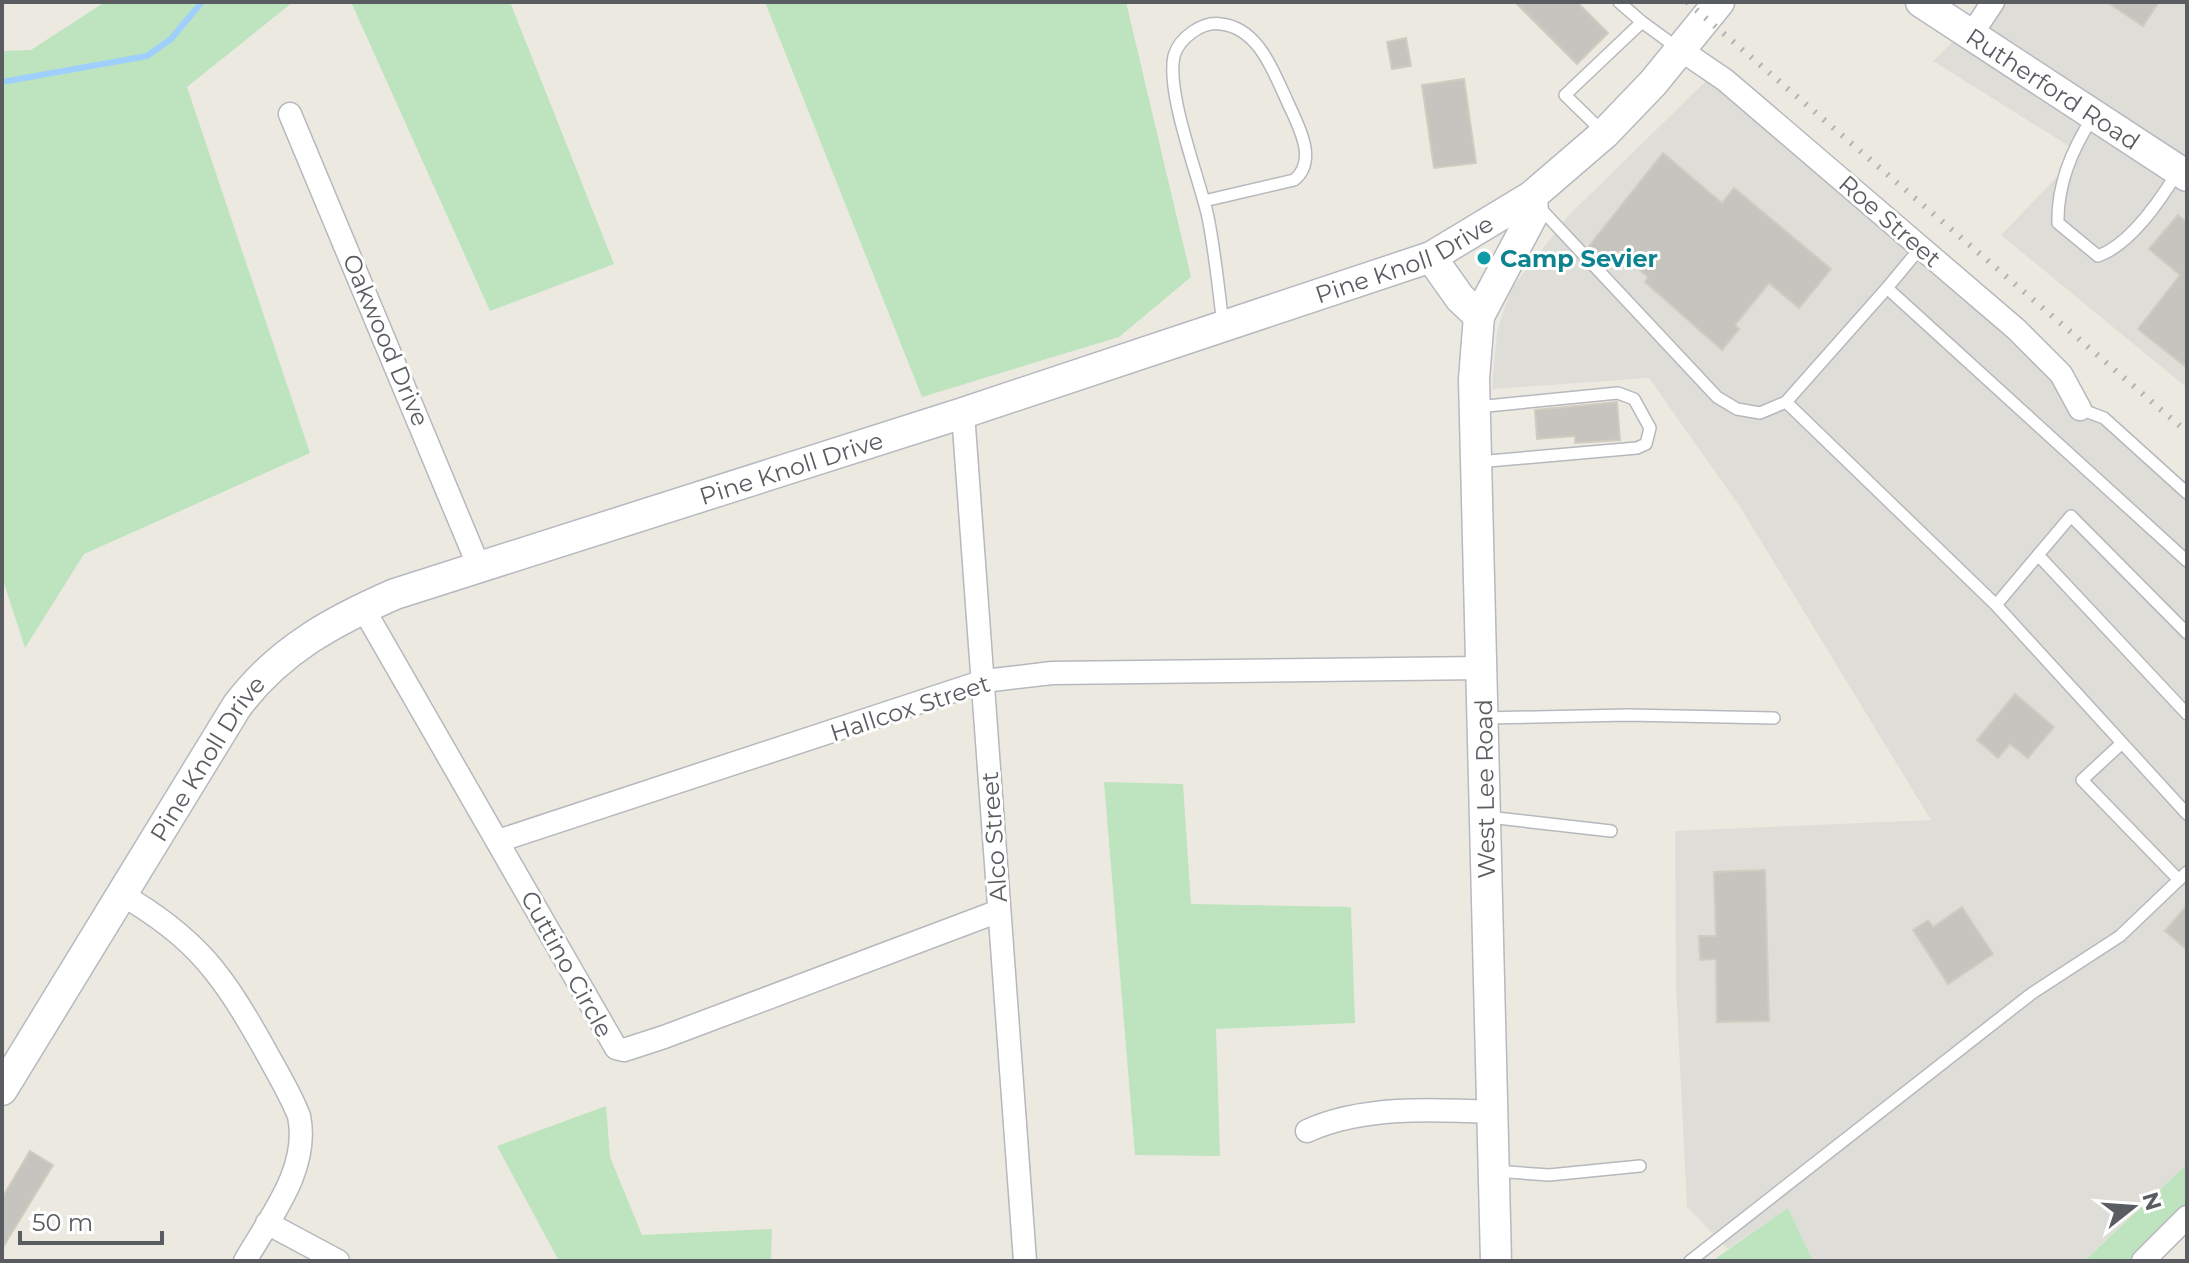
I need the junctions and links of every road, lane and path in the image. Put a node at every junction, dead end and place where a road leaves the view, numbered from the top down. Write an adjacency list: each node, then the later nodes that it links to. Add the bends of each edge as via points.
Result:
1 (1619, 2): 5 (lane)
2 (1719, 2): 7 (street, Pine Knoll Drive)
3 (1921, 2): 6 (street, Rutherford Road)
4 (1993, 2): 6 (street)
5 (1642, 22): 7 (lane); 10 (lane, via 1565,95)
6 (1971, 35): 9 (street, Rutherford Road)
7 (1681, 50): 10 (street, Pine Knoll Drive); 14 (street, Roe Street, via 1725,80)
8 (290, 114): 27 (street, Oakwood Drive)
9 (2093, 116): 11 (street, Rutherford Road); 11 (lane, via 2079,137 2057,196 2058,223 2098,256 2114,251)
10 (1604, 134): 12 (street, Pine Knoll Drive)
11 (2183, 173)
12 (1532, 196): 15 (street, Pine Knoll Drive); 17 (street, West Lee Road, via 1533,214); 19 (lane, via 1717,397 1737,409 1760,413)
13 (1204, 201): 13 (lane, via 1175,88 1174,55 1185,38 1217,23 1234,26 1258,45 1294,114 1308,160 1294,180); 18 (lane)
14 (1921, 247): 16 (lane); 21 (street, Roe Street, via 2055,367)
15 (1431, 257): 17 (street); 18 (street, Pine Knoll Drive)
16 (1887, 288): 19 (lane); 26 (lane)
17 (1479, 316): 20 (street, West Lee Road)
18 (1223, 327): 22 (street, Pine Knoll Drive)
19 (1786, 402): 28 (lane)
20 (1475, 407): 23 (street, West Lee Road); 23 (lane, via 1618,393 1634,399 1650,428 1646,444 1637,448)
21 (2080, 409): 24 (lane, via 2104,418)
22 (963, 413): 27 (street, Pine Knoll Drive); 32 (street, Alco Street)
23 (1477, 462): 31 (street, West Lee Road)
24 (2187, 493)
25 (2038, 555): 28 (lane); 30 (lane, via 2071,516); 33 (lane)
26 (2187, 561)
27 (479, 567): 29 (street, Pine Knoll Drive)
28 (1996, 605): 36 (lane)
29 (363, 608): 40 (street, Cuttino Circle); 42 (street, Pine Knoll Drive, via 301,642 248,691)
30 (2187, 633)
31 (1482, 668): 32 (street, Hallcox Street, via 1052,673); 34 (street, West Lee Road)
32 (984, 681): 40 (street, Hallcox Street); 43 (street, Alco Street)
33 (2187, 714)
34 (1483, 718): 35 (lane); 38 (street, West Lee Road)
35 (1774, 718)
36 (2122, 743): 37 (lane); 41 (lane, via 2082,780)
37 (2187, 814)
38 (1486, 817): 39 (lane); 45 (street, West Lee Road)
39 (1611, 831)
40 (498, 841): 43 (street, Cuttino Circle, via 610,1041 624,1050)
41 (2183, 876): 55 (lane, via 2120,936 2031,994)
42 (121, 894): 44 (street, Pine Knoll Drive); 50 (street, via 178,931 210,962 294,1103 303,1134 301,1156)
43 (999, 911): 53 (street, Alco Street)
44 (2, 1090)
45 (1492, 1112): 46 (street, via 1449,1109 1367,1115 1333,1119); 48 (street, West Lee Road)
46 (1307, 1131)
47 (1640, 1166): 48 (lane, via 1549,1175)
48 (1494, 1171): 54 (street, West Lee Road)
49 (2187, 1217): 56 (street)
50 (267, 1223): 51 (street); 52 (street)
51 (245, 1261)
52 (338, 1261)
53 (1025, 1261)
54 (1496, 1261)
55 (1690, 1261)
56 (2143, 1261)

